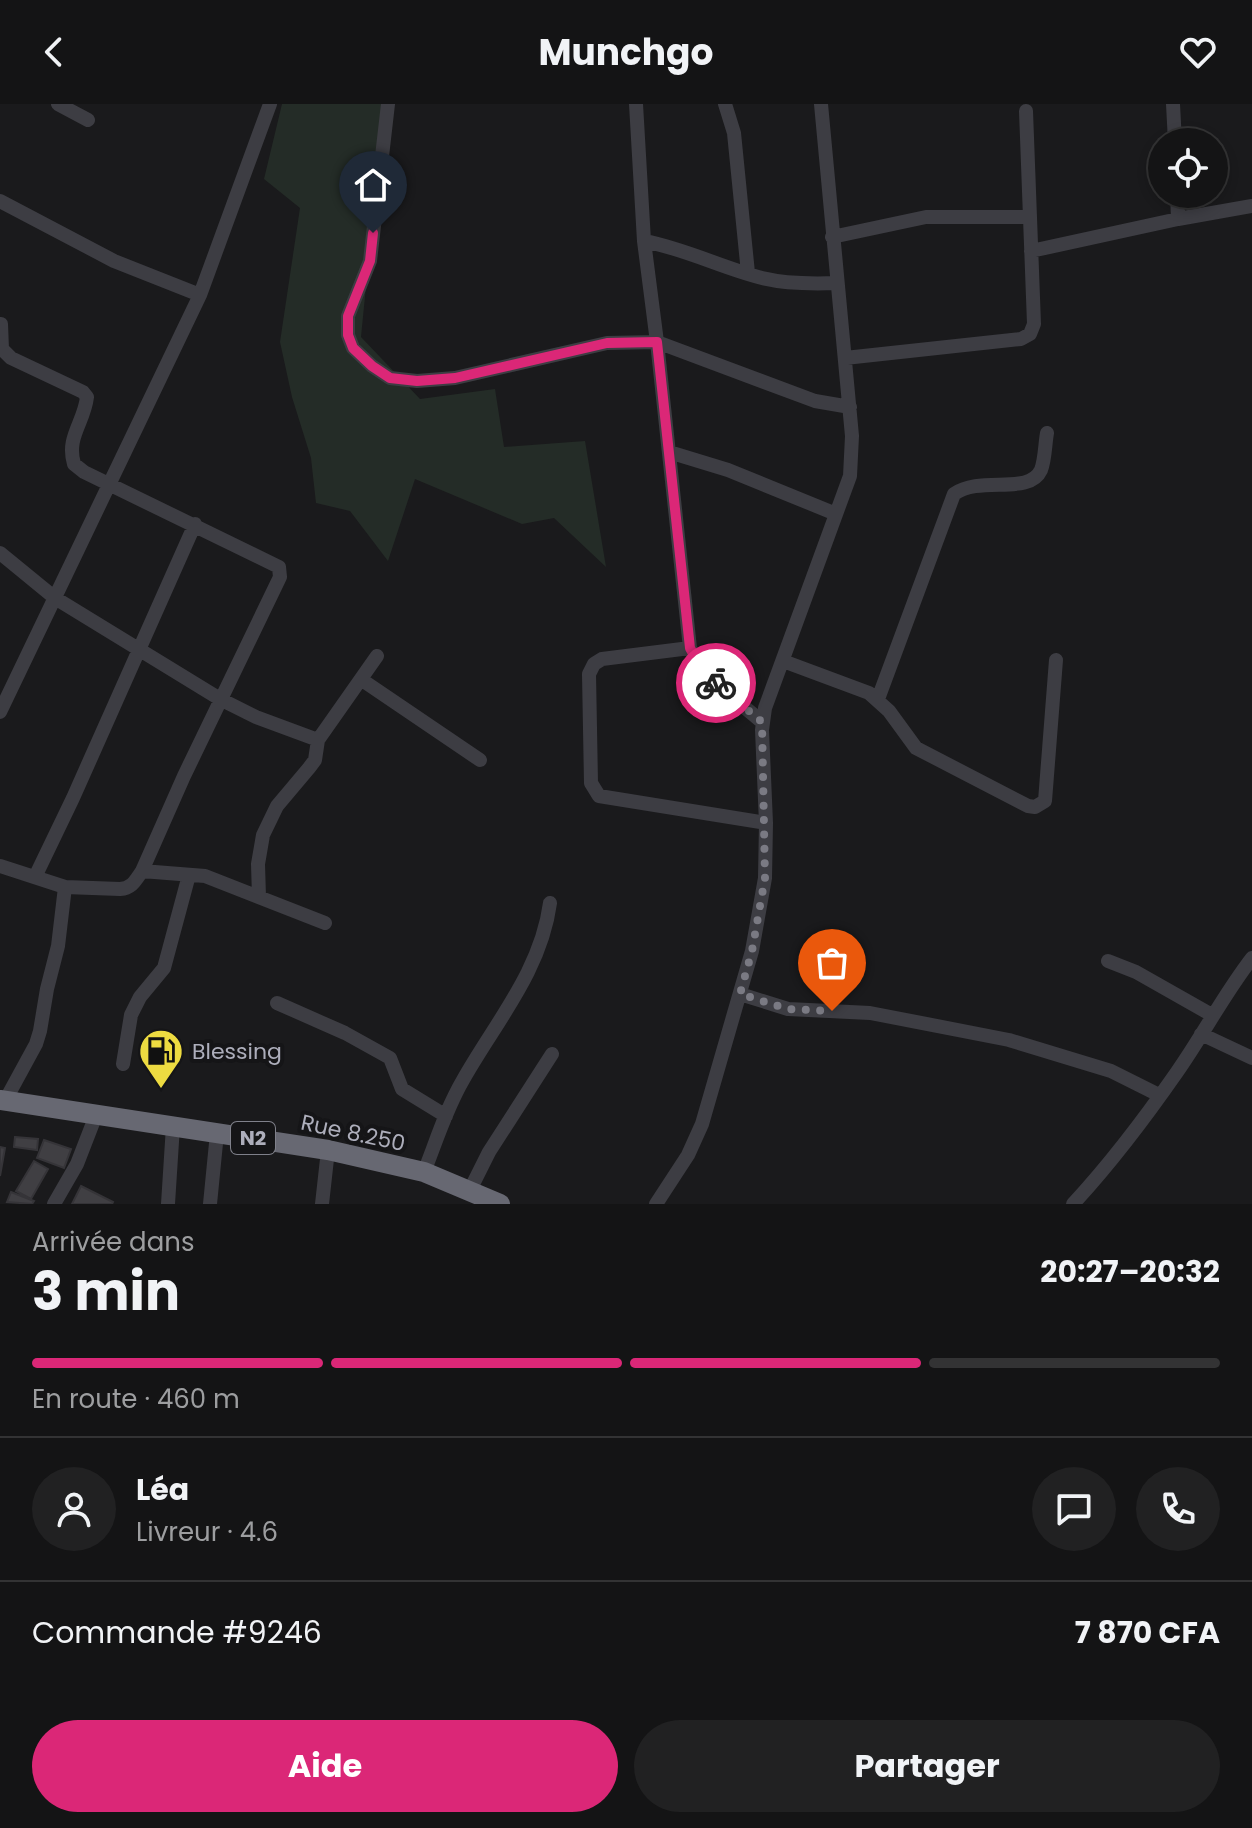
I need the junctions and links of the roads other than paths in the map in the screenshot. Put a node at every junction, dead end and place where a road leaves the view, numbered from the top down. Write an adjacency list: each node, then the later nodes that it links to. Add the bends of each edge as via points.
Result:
1 (58, 104): 9 (street)
2 (270, 104): 21 (street)
3 (388, 104): 23 (street, via 370,261 348,316 353,348 372,366 390,378 455,378 607,343)
4 (636, 104): 17 (street)
5 (725, 104): 19 (street, via 734,133)
6 (821, 104): 16 (street)
7 (1173, 104): 10 (street)
8 (1026, 111): 14 (street)
9 (88, 120)
10 (1174, 128)
11 (0, 201): 21 (street, via 114,261)
12 (1252, 206): 15 (street)
13 (1178, 208): 15 (street)
14 (1030, 217): 16 (street, via 926,217); 18 (street)
15 (1178, 219): 18 (street)
16 (832, 237): 20 (street)
17 (644, 241): 19 (street); 23 (street)
18 (1031, 251): 24 (street, via 1030,334)
19 (748, 273): 20 (street, via 802,284)
20 (836, 283): 24 (street)
21 (200, 295): 28 (street)
22 (1, 324): 28 (street, via 2,349 11,358 87,397 71,454 84,472)
23 (657, 342): 25 (street, via 815,401); 27 (street)
24 (845, 358): 25 (street)
25 (850, 407): 29 (street, via 853,458)
26 (1047, 433): 40 (street, via 1041,470 1034,479 1024,485 979,484 954,494)
27 (669, 452): 29 (street); 33 (street)
28 (111, 484): 30 (street); 32 (street)
29 (836, 514): 37 (street)
30 (195, 524): 34 (street); 39 (street, via 280,571)
31 (0, 553): 32 (street)
32 (55, 598): 34 (street); 41 (street)
33 (690, 648): 42 (street, via 713,680); 45 (street, via 594,664 589,674 594,791 599,796)
34 (140, 649): 39 (street); 49 (street)
35 (377, 656): 38 (street)
36 (1056, 660): 40 (street, via 1045,801 1035,807 924,754)
37 (783, 661): 40 (street); 42 (street)
38 (362, 680): 43 (street); 44 (street)
39 (220, 699): 43 (street); 47 (street)
40 (878, 699)
41 (0, 712)
42 (762, 722): 45 (street)
43 (318, 740): 51 (street, via 315,760 282,797 263,835)
44 (480, 760)
45 (766, 823): 56 (street, via 760,914)
46 (0, 866): 49 (street)
47 (142, 871): 48 (street); 50 (street, via 128,888)
48 (189, 875): 51 (street); 62 (street, via 164,968 131,1015)
49 (35, 877): 50 (street)
50 (65, 887): 64 (street, via 40,1031)
51 (259, 897): 53 (street)
52 (550, 903): 66 (street, via 547,927 519,990)
53 (325, 923)
54 (1252, 958): 58 (street)
55 (1108, 961): 58 (street)
56 (740, 994): 63 (street, via 788,1009 870,1013 1009,1040 1111,1071); 77 (street, via 702,1124)
57 (277, 1003): 66 (street, via 390,1058 402,1089)
58 (1212, 1015): 59 (street)
59 (1201, 1034): 61 (street); 63 (street)
60 (552, 1054): 71 (street)
61 (1252, 1058)
62 (123, 1064)
63 (1159, 1095): 78 (street)
64 (2, 1101): 65 (highway, Rue 8.250 / N2)
65 (96, 1115): 67 (highway, Rue 8.250 / N2); 72 (street)
66 (446, 1116): 70 (street)
67 (173, 1126): 68 (highway, Rue 8.250 / N2); 73 (street)
68 (217, 1133): 69 (highway, Rue 8.250 / N2); 74 (street)
69 (328, 1150): 70 (highway, Rue 8.250 / N2); 75 (street)
70 (424, 1172): 71 (highway, Rue 8.250 / N2)
71 (470, 1190): 76 (highway, Rue 8.250 / N2)
72 (54, 1204)
73 (168, 1204)
74 (210, 1204)
75 (322, 1204)
76 (500, 1204)
77 (656, 1204)
78 (1073, 1204)

